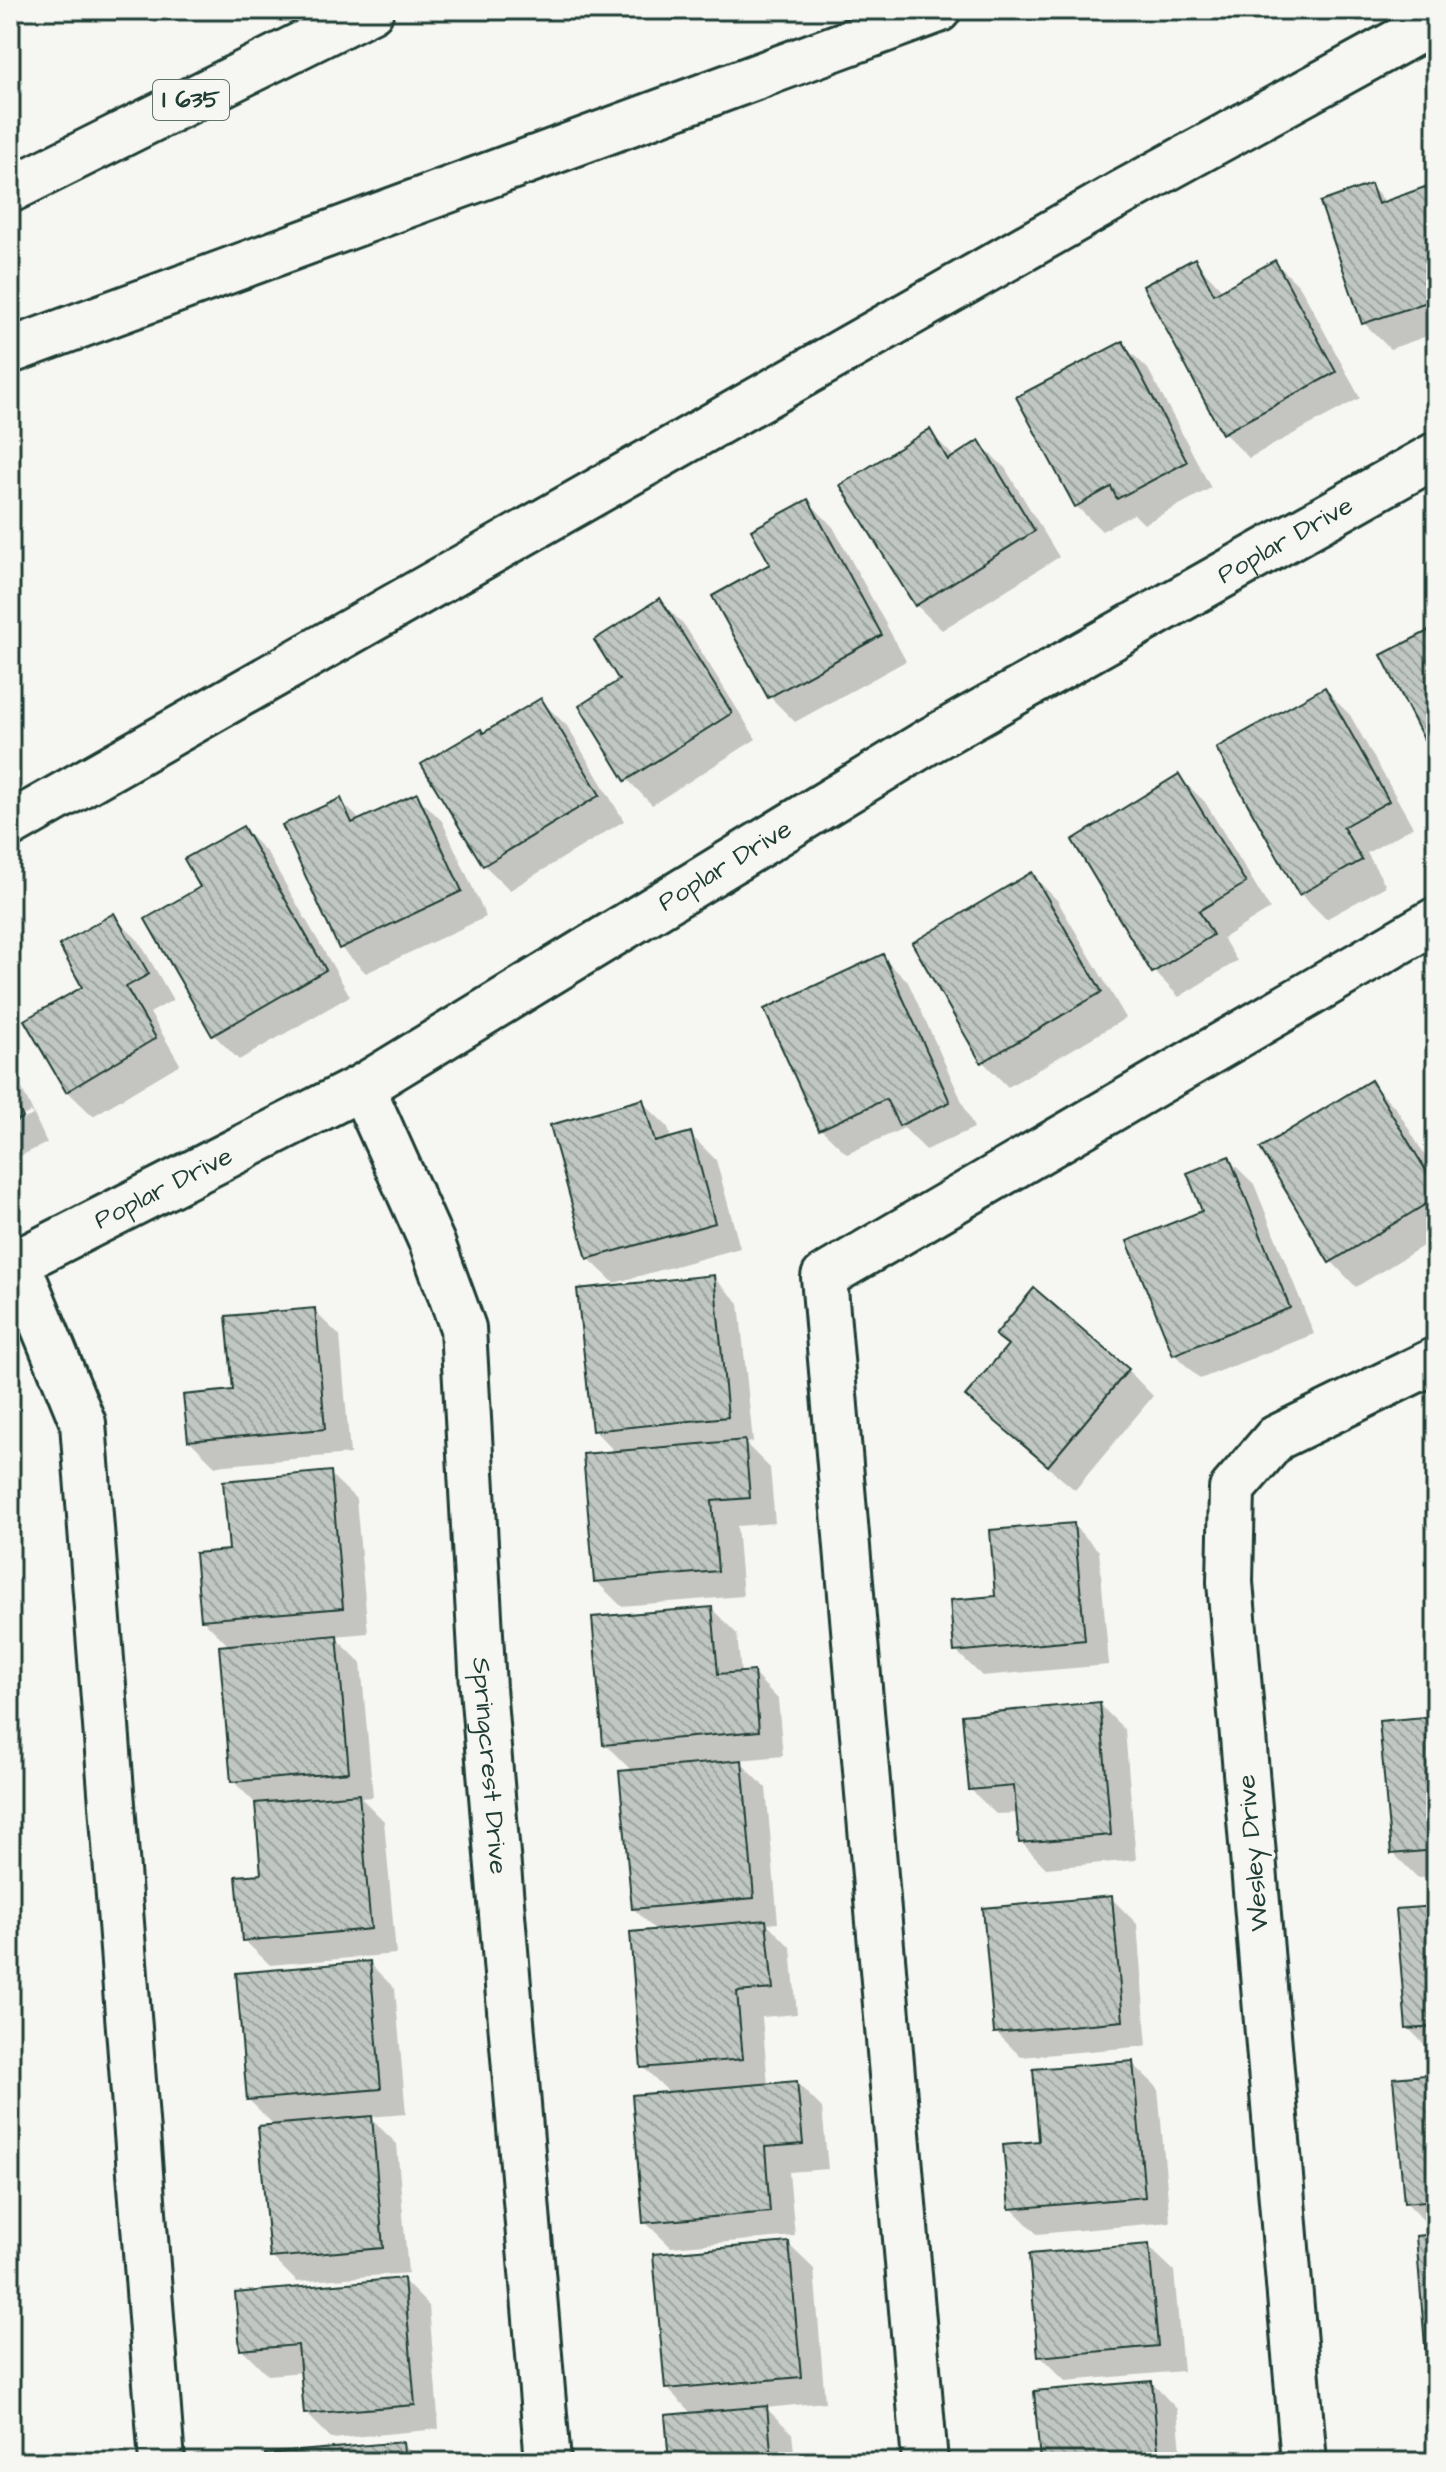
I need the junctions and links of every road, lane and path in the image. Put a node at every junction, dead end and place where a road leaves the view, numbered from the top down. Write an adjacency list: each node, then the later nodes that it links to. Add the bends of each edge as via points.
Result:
1 (371, 10): 4 (main road, I 635)
2 (938, 10): 5 (main road)
3 (1436, 21): 7 (main road, via 1106,202)
4 (10, 190)
5 (10, 351)
6 (1436, 455): 9 (main road, Poplar Drive, via 929,741)
7 (10, 825)
8 (1436, 920): 14 (main road, via 824,1277)
9 (362, 1087): 10 (main road, Poplar Drive); 13 (main road, Springcrest Drive, via 432,1243 463,1328 483,1688)
10 (14, 1264): 12 (main road, via 83,1423)
11 (1436, 1360): 15 (main road, Wesley Drive, via 1276,1438 1232,1489 1230,1582)
12 (162, 2462)
13 (548, 2462)
14 (925, 2462)
15 (1304, 2462)

